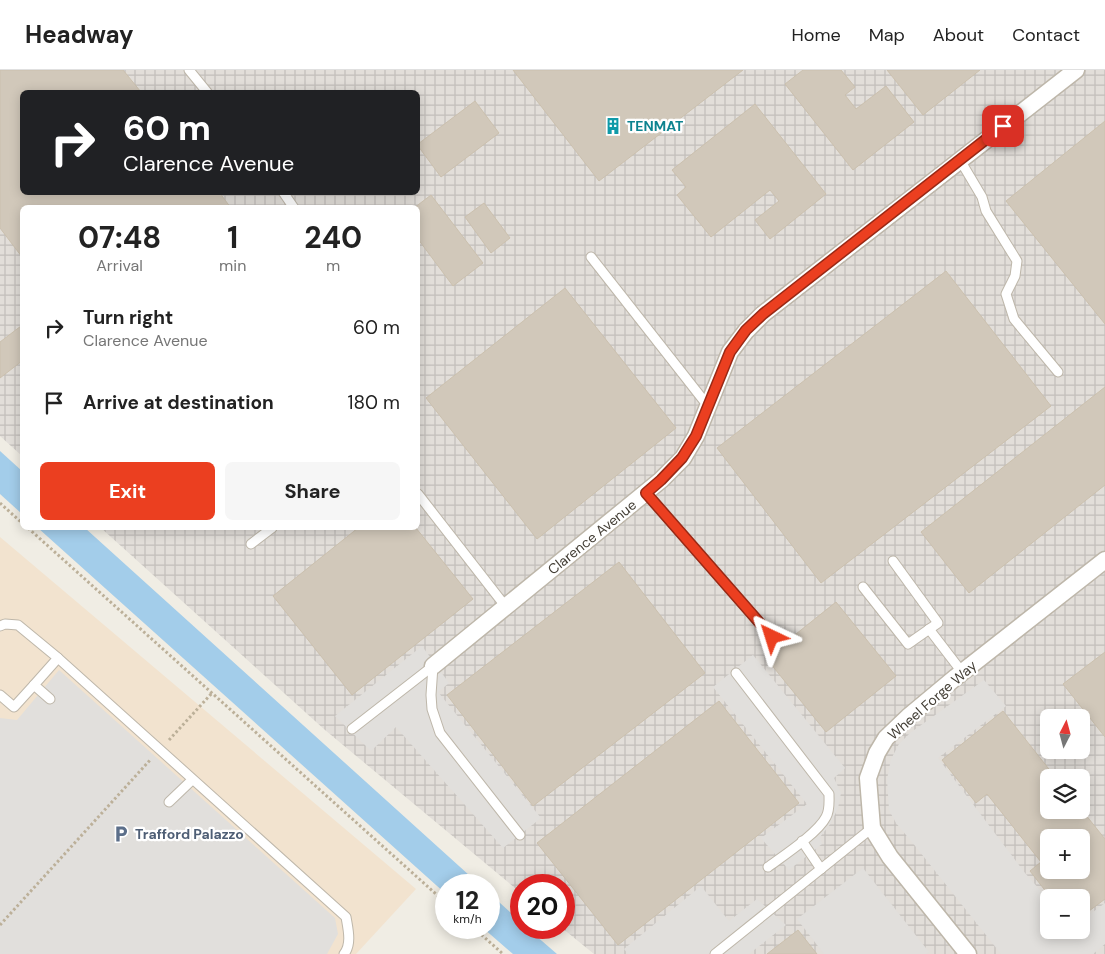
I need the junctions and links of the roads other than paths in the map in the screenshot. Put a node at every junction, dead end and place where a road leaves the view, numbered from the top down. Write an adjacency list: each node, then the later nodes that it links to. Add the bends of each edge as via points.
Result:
1 (189, 70): 3 (lane)
2 (1076, 70): 4 (street, Clarence Avenue)
3 (204, 90)
4 (960, 160): 6 (lane, via 982,196 986,212 1017,261 1015,276 1006,294 1014,319); 7 (street, Clarence Avenue, via 746,330 730,352)
5 (591, 257): 7 (lane)
6 (1058, 372)
7 (708, 406): 8 (street, Clarence Avenue, via 696,436 682,458)
8 (646, 493): 15 (street, Clarence Avenue); 18 (lane)
9 (420, 497): 15 (lane)
10 (269, 530): 11 (lane)
11 (250, 544)
12 (1105, 560): 21 (street, Wheel Forge Way)
13 (893, 561): 17 (lane, via 938,623)
14 (863, 587): 17 (lane, via 908,644)
15 (506, 606): 20 (street, Clarence Avenue)
16 (0, 626): 19 (lane, via 18,625)
17 (929, 628): 21 (lane)
18 (772, 637)
19 (58, 658): 23 (lane); 27 (lane)
20 (433, 666): 26 (lane); 30 (lane, via 432,709 440,733)
21 (962, 672): 29 (street, Wheel Forge Way, via 886,738 877,753 868,778)
22 (736, 673): 31 (lane, via 829,794 826,817 817,830)
23 (34, 685): 24 (lane, via 14,707); 25 (lane)
24 (0, 695)
25 (50, 699)
26 (352, 729)
27 (192, 780): 28 (lane); 34 (lane, via 346,917 349,939)
28 (169, 802)
29 (872, 828): 33 (lane); 36 (street, Wheel Forge Way, via 890,857)
30 (520, 835)
31 (802, 841): 32 (lane); 33 (lane)
32 (768, 867)
33 (821, 869): 35 (lane)
34 (344, 954)
35 (715, 954)
36 (968, 954)

